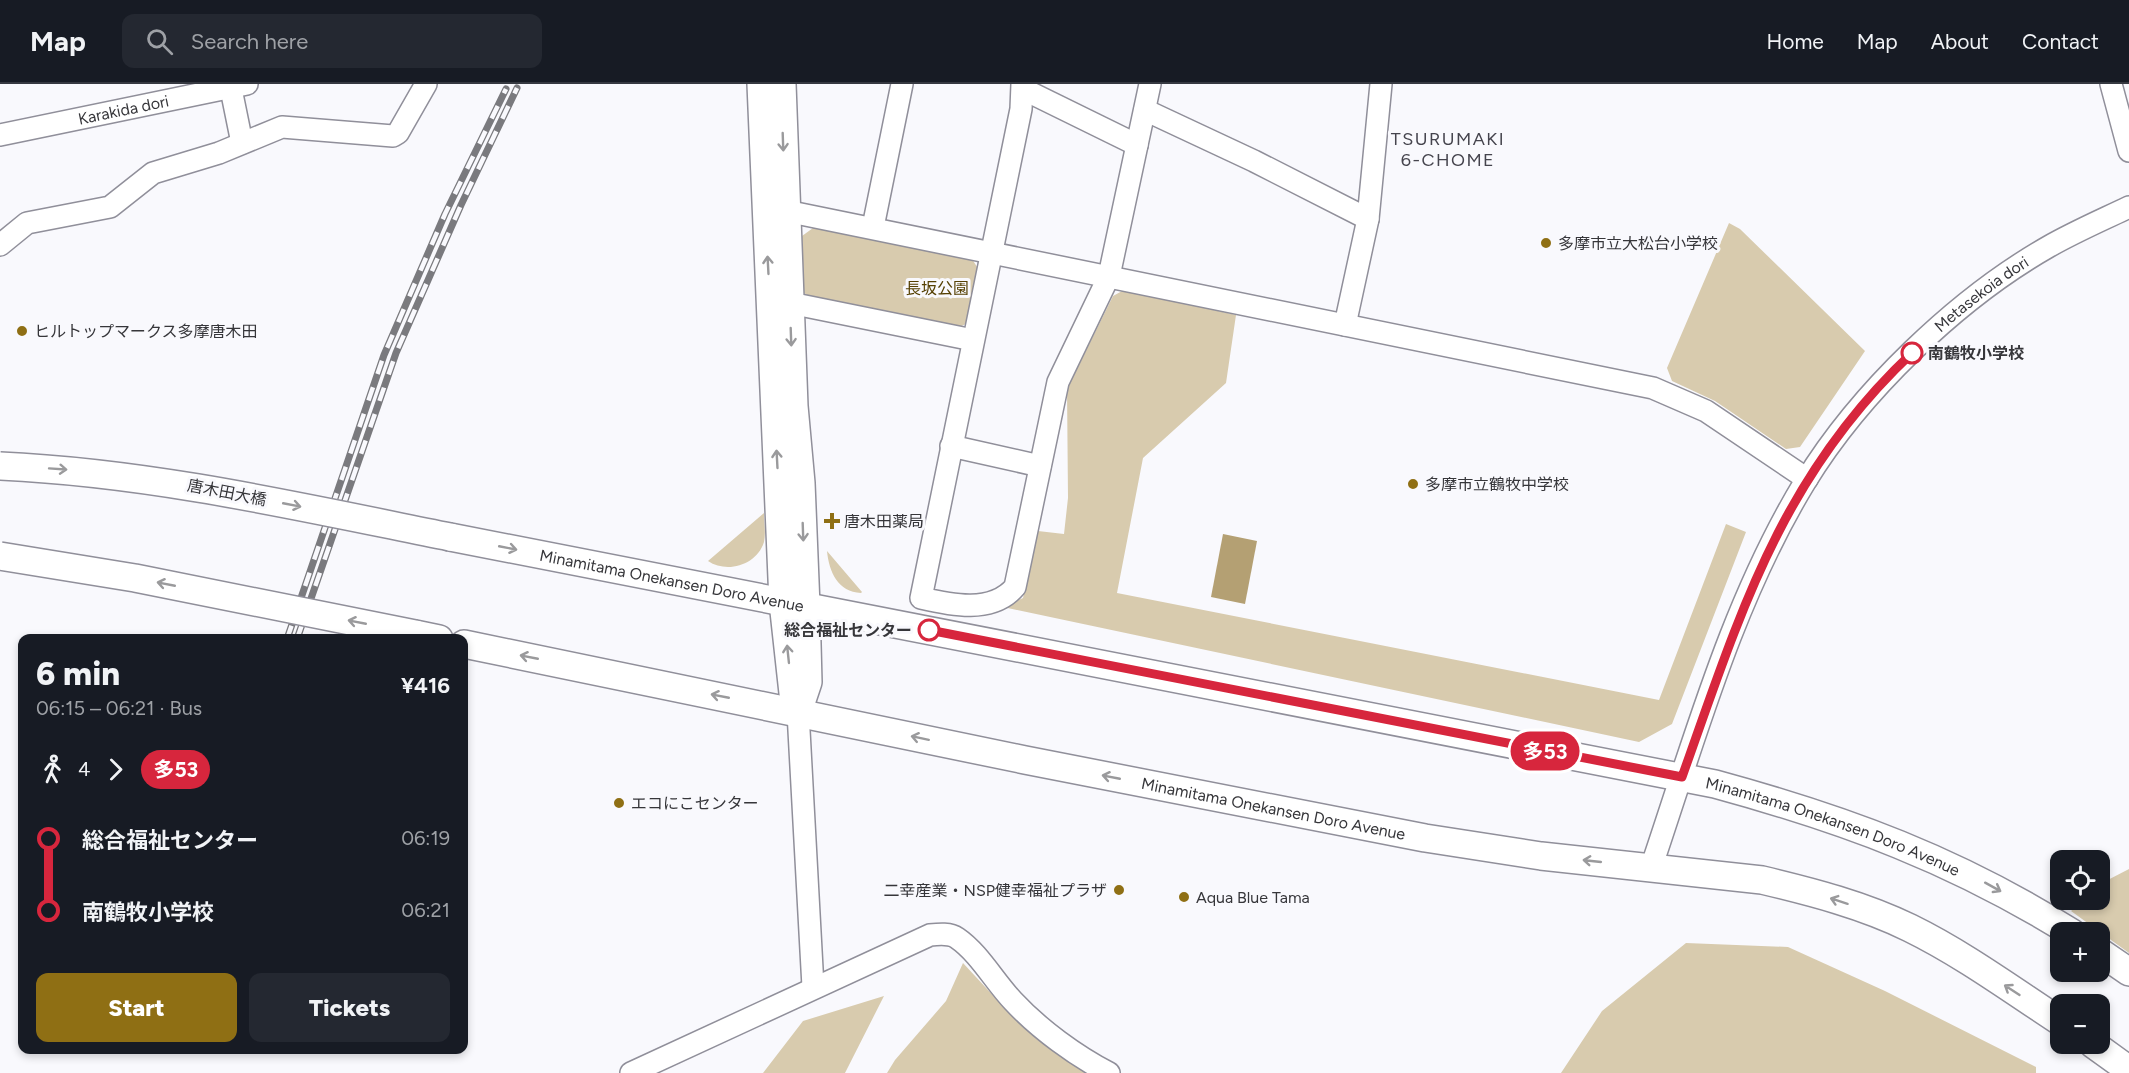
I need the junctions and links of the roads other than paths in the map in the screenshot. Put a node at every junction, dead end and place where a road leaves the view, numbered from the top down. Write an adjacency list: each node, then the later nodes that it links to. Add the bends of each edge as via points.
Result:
1 (426, 84): 12 (street, via 398,134 393,136 282,127)
2 (761, 84): 31 (main road, one-way to 2)
3 (782, 84): 16 (main road, one-way to 16)
4 (902, 84): 18 (street)
5 (1150, 84): 10 (street)
6 (1381, 84): 17 (street)
7 (2111, 84): 14 (street)
8 (236, 85): 11 (street, Karakida dori); 12 (street)
9 (1022, 87): 13 (street); 20 (street, via 1022,109)
10 (1145, 110): 13 (street); 17 (street)
11 (0, 135)
12 (242, 142): 19 (street, via 153,173 110,207 27,223)
13 (1137, 145): 21 (street)
14 (2129, 151)
15 (2129, 207): 28 (street, Metasekoia dori, via 2047,248 1956,313 1863,405)
16 (786, 211): 18 (street); 22 (main road)
17 (1368, 219): 23 (street)
18 (873, 227): 20 (street)
19 (0, 245)
20 (993, 252): 21 (street); 24 (street)
21 (1109, 276): 23 (street); 27 (street, via 1058,382)
22 (790, 303): 24 (street); 31 (main road, one-way to 31)
23 (1345, 325): 28 (street, via 1653,388 1706,411)
24 (973, 340): 25 (street)
25 (951, 446): 27 (street); 27 (street, via 921,598 960,607 1006,597 1015,587)
26 (0, 466): 29 (main road, 唐木田大橋, one-way to 29, bridge, via 108,473 169,482)
27 (1040, 466)
28 (1807, 479): 35 (street, Metasekoia dori, via 1740,613)
29 (450, 537): 31 (main road, Minamitama Onekansen Doro Avenue, one-way to 31)
30 (0, 556): 32 (main road, one-way to 30, bridge, via 135,578)
31 (794, 604): 34 (main road, via 791,684); 35 (main road, Minamitama Onekansen Doro Avenue)
32 (412, 634)
33 (468, 645): 34 (main road, Minamitama Onekansen Doro Avenue, one-way to 33)
34 (798, 711): 36 (main road, Minamitama Onekansen Doro Avenue, one-way to 34, via 1425,838); 40 (street)
35 (1682, 777): 36 (street, Metasekoia dori); 37 (main road, Minamitama Onekansen Doro Avenue, one-way to 37, via 1788,804 1913,848 1980,880)
36 (1651, 868): 41 (main road, Minamitama Onekansen Doro Avenue, one-way to 36, via 1951,951 1883,916 1820,894 1762,880)
37 (2053, 922)
38 (2110, 959): 39 (main road)
39 (2129, 972)
40 (813, 987): 44 (street); 45 (street, via 930,934 944,933 956,937 1014,1002 1058,1039)
41 (2050, 1015)
42 (2107, 1054): 43 (main road)
43 (2129, 1070)
44 (630, 1073)
45 (1109, 1073)

